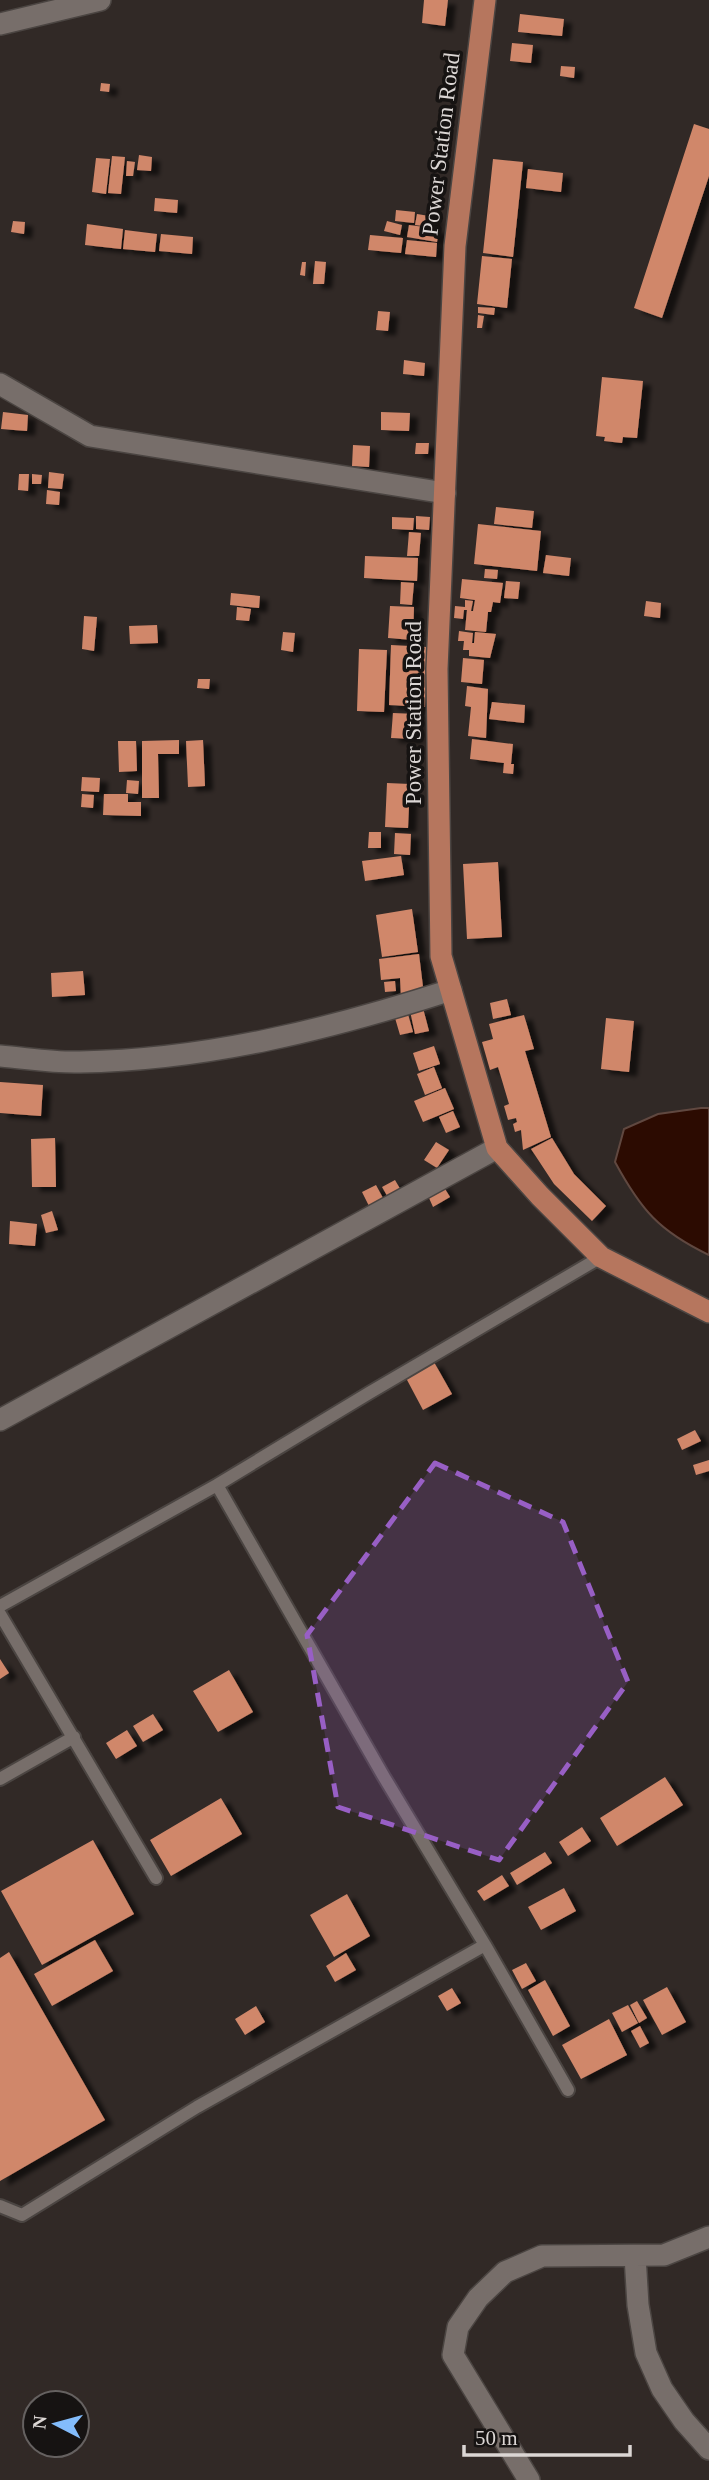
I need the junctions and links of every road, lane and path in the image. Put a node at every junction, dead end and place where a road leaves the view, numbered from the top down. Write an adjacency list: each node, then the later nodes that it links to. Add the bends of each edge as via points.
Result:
1 (100, 0): 3 (street)
2 (485, 0): 5 (main road, Power Station Road, via 455,246)
3 (0, 24)
4 (0, 384): 5 (street, via 90,436)
5 (445, 493): 6 (main road, Power Station Road, via 437,669 439,861 441,956)
6 (451, 990): 7 (street, via 372,1015 211,1051 77,1062); 8 (main road, Power Station Road)
7 (0, 1056)
8 (497, 1148): 9 (main road, Power Station Road); 11 (street)
9 (601, 1257): 10 (main road, Power Station Road); 12 (lane)
10 (709, 1312)
11 (0, 1420)
12 (217, 1485): 13 (lane); 18 (lane)
13 (0, 1606)
14 (0, 1614): 15 (lane)
15 (74, 1737): 16 (lane); 17 (lane)
16 (0, 1779)
17 (156, 1878)
18 (485, 1945): 19 (lane); 20 (lane, via 197,2107 22,2215)
19 (568, 2090)
20 (0, 2206)
21 (709, 2237): 22 (street, via 664,2255)
22 (635, 2256): 23 (street, via 646,2353 662,2389); 24 (street, via 542,2256 505,2272 478,2298 458,2327 453,2355)
23 (709, 2449)
24 (529, 2480)

